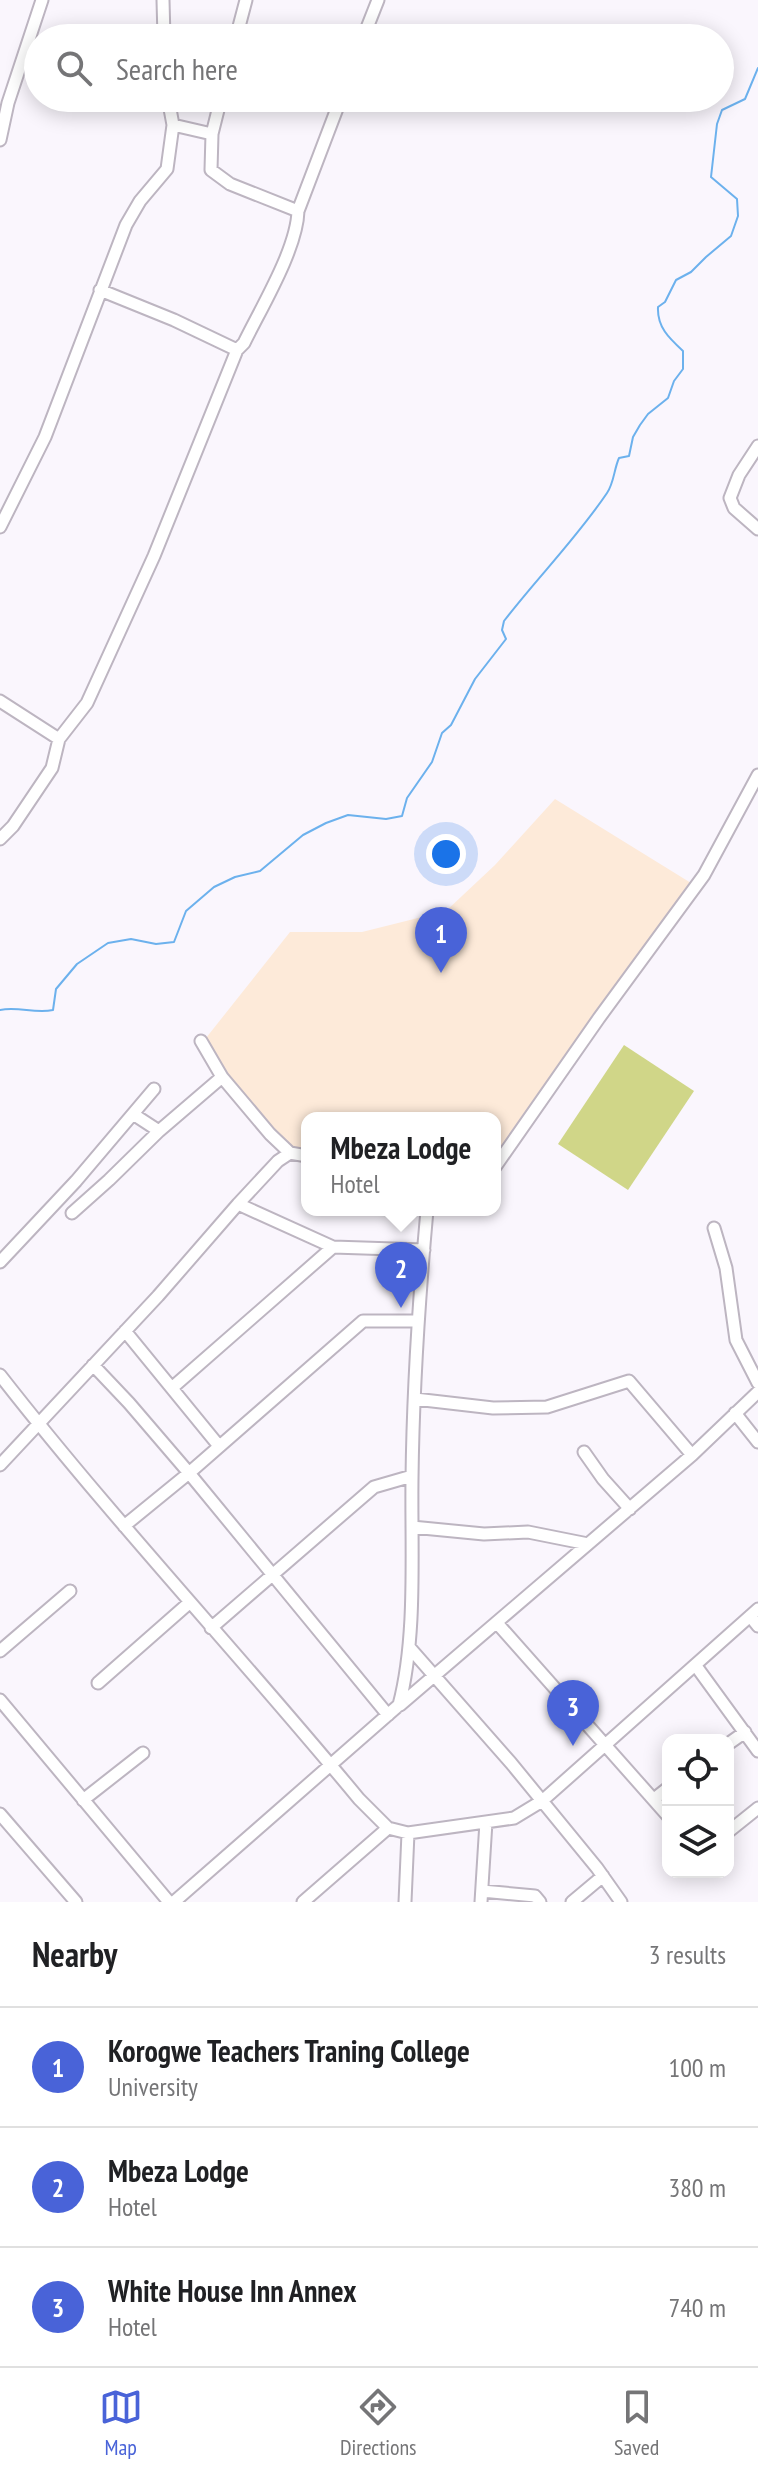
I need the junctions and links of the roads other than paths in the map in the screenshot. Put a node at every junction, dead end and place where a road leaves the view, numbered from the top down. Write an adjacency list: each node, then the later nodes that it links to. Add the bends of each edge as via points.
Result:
1 (42, 0): 5 (street)
2 (163, 0): 6 (street)
3 (246, 0): 7 (street)
4 (378, 0): 8 (street)
5 (34, 24)
6 (164, 24)
7 (240, 24)
8 (369, 24)
9 (24, 55): 15 (street)
10 (171, 112): 13 (street)
11 (218, 112): 14 (street)
12 (336, 112): 16 (street)
13 (173, 125): 14 (street); 17 (street, via 167,169 126,225)
14 (212, 134): 16 (street, via 211,170 230,184)
15 (0, 140)
16 (298, 211): 18 (street, via 288,251)
17 (100, 290): 18 (street); 20 (street, via 45,437)
18 (237, 350): 23 (street, via 136,596 87,703)
19 (758, 446): 21 (street, via 730,498)
20 (0, 527)
21 (758, 529)
22 (0, 701): 23 (street)
23 (59, 739): 25 (street, via 52,768)
24 (758, 775): 33 (street, via 704,875)
25 (0, 839)
26 (201, 1041): 27 (street)
27 (222, 1077): 30 (street); 31 (street)
28 (154, 1089): 29 (street)
29 (133, 1114): 30 (street); 40 (street)
30 (159, 1131): 35 (street)
31 (290, 1153): 32 (street); 34 (street)
32 (301, 1155)
33 (501, 1158)
34 (238, 1204): 38 (street); 42 (street)
35 (72, 1213)
36 (427, 1216): 39 (street)
37 (714, 1228): 45 (street, via 726,1268 736,1340)
38 (333, 1247): 39 (street); 46 (street)
39 (424, 1250): 41 (street)
40 (0, 1262)
41 (418, 1321): 48 (street); 52 (street, via 363,1321)
42 (125, 1331): 43 (street); 46 (street)
43 (93, 1365): 50 (street); 56 (street)
44 (0, 1375): 50 (street)
45 (758, 1383)
46 (173, 1387): 52 (street)
47 (758, 1392): 49 (street)
48 (415, 1399): 54 (street, via 493,1408 547,1407 629,1381); 57 (street)
49 (735, 1413): 51 (street); 54 (street)
50 (39, 1425): 55 (street); 59 (street)
51 (758, 1442)
52 (219, 1446): 56 (street)
53 (584, 1452): 58 (street)
54 (692, 1455): 58 (street)
55 (0, 1465)
56 (189, 1473): 59 (street); 62 (street)
57 (412, 1476): 60 (street); 62 (street, via 374,1487)
58 (630, 1509): 61 (street)
59 (124, 1526): 64 (street)
60 (412, 1527): 61 (street, via 528,1532); 69 (street)
61 (588, 1544): 66 (street)
62 (272, 1575): 68 (street); 76 (street)
63 (70, 1591): 70 (street)
64 (189, 1603): 68 (street); 73 (street)
65 (754, 1612): 67 (street); 71 (street)
66 (497, 1623): 72 (street); 79 (street)
67 (758, 1626)
68 (211, 1628): 82 (street)
69 (409, 1647): 72 (street); 75 (street)
70 (0, 1651)
71 (696, 1666): 77 (street); 79 (street)
72 (434, 1676): 75 (street); 86 (street)
73 (98, 1683)
74 (0, 1700): 85 (street)
75 (399, 1705): 76 (street)
76 (388, 1715): 82 (street)
77 (745, 1732): 78 (street); 80 (street)
78 (734, 1740)
79 (605, 1744): 84 (street); 86 (street)
80 (757, 1746)
81 (143, 1753): 85 (street)
82 (331, 1765): 92 (street); 97 (street)
83 (662, 1793): 84 (street)
84 (654, 1799): 88 (street)
85 (83, 1800): 97 (street)
86 (542, 1801): 90 (street, via 514,1818); 94 (street)
87 (758, 1808): 91 (street)
88 (662, 1809)
89 (0, 1814): 96 (street)
90 (486, 1822): 93 (street); 95 (street)
91 (734, 1827)
92 (388, 1828): 93 (street); 98 (street)
93 (408, 1833): 99 (street)
94 (603, 1876): 101 (street); 102 (street)
95 (481, 1896): 100 (street, via 535,1896)
96 (76, 1902)
97 (172, 1902)
98 (303, 1902)
99 (405, 1902)
100 (540, 1902)
101 (572, 1902)
102 (621, 1902)

